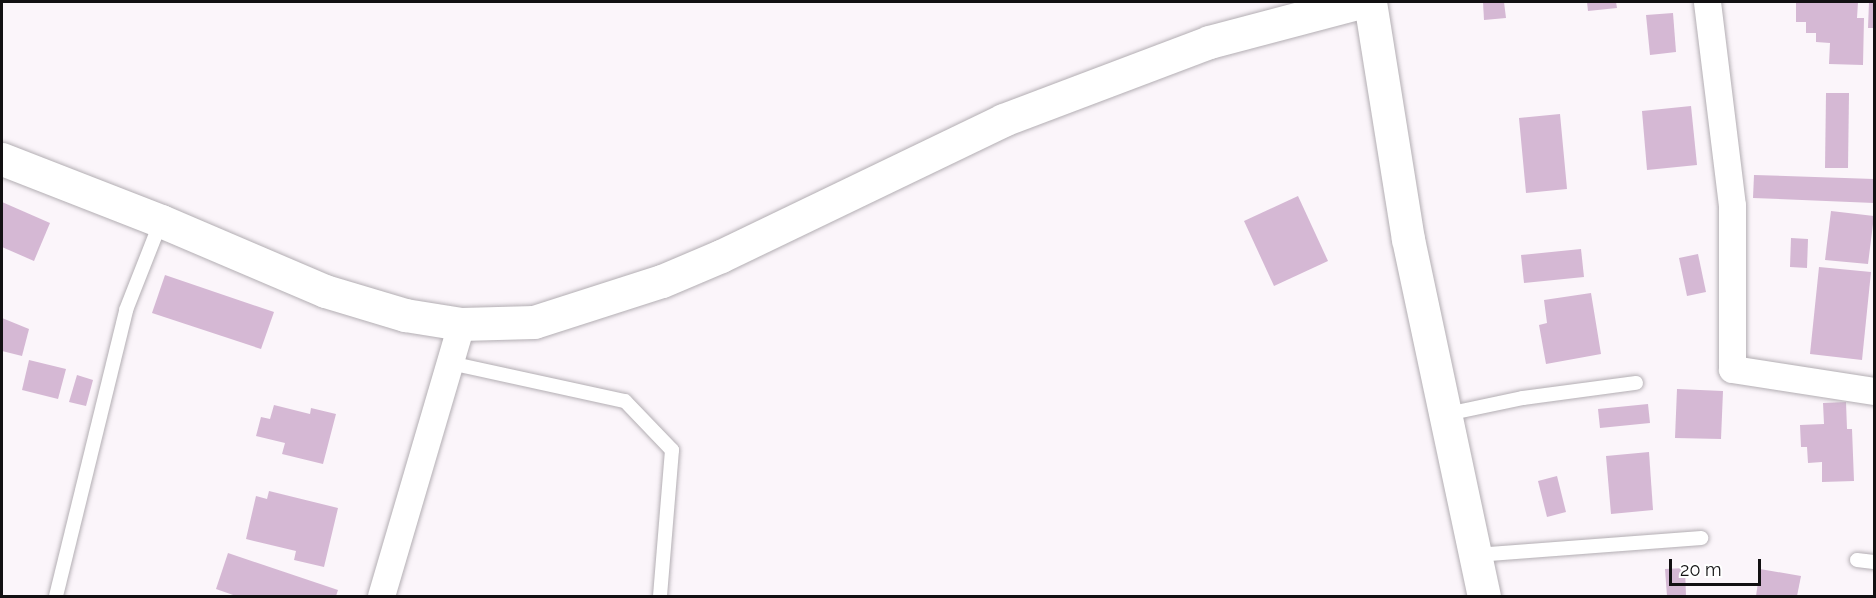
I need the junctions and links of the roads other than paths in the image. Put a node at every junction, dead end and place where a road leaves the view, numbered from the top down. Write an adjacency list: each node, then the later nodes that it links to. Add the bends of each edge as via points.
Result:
1 (1360, 2): 6 (street, via 1209,42 1003,120 662,281 534,322)
2 (1370, 2): 10 (street, via 1408,239)
3 (1707, 2): 9 (street, via 1732,205 1732,369)
4 (2, 159): 5 (street)
5 (161, 221): 6 (street, via 325,291 405,315); 15 (lane, via 126,310)
6 (461, 324): 7 (street)
7 (450, 363): 16 (street); 17 (lane, via 626,401 672,450)
8 (1636, 383): 10 (lane, via 1523,398)
9 (1875, 391)
10 (1447, 414): 12 (street)
11 (1701, 538): 12 (lane)
12 (1474, 555): 18 (street)
13 (1857, 560): 14 (lane)
14 (1875, 562)
15 (56, 597)
16 (381, 597)
17 (660, 597)
18 (1484, 597)

